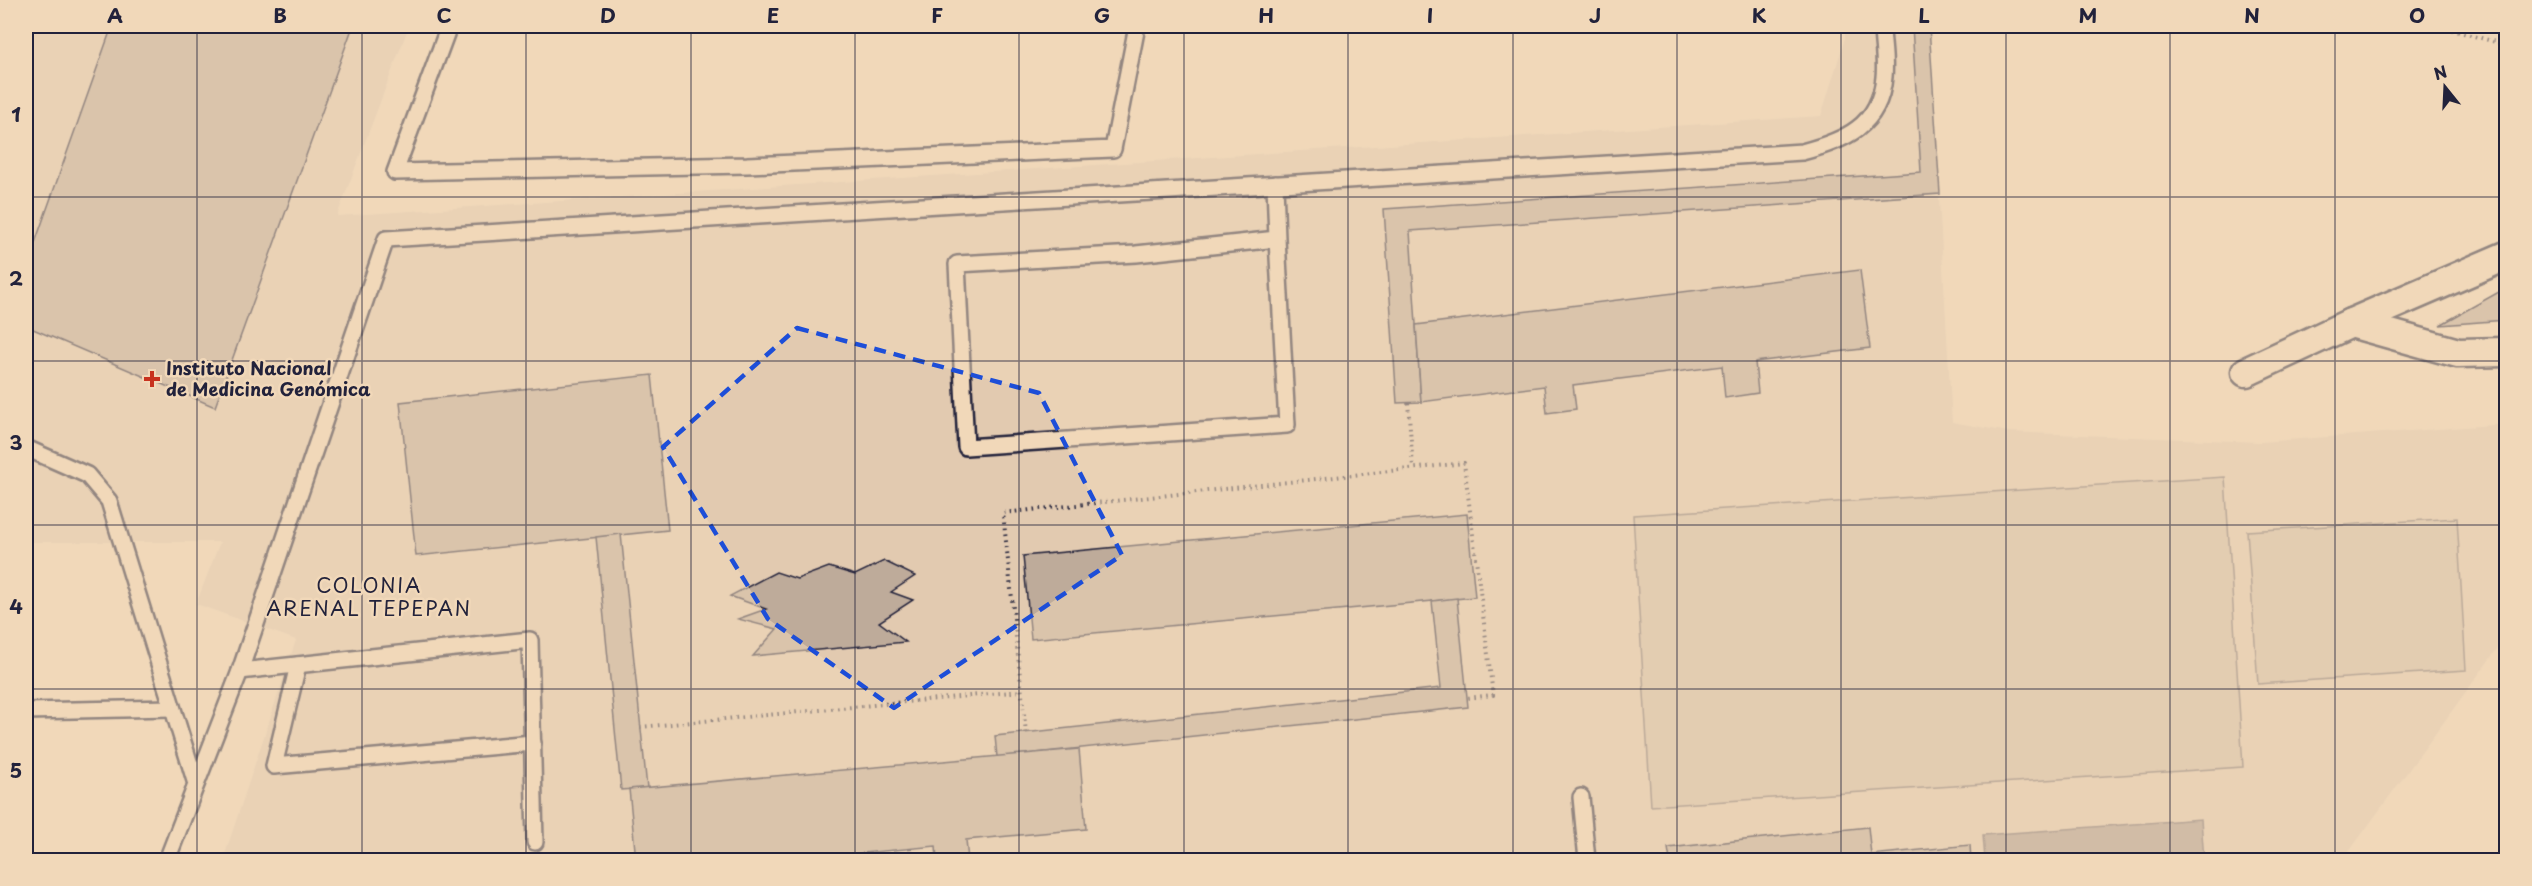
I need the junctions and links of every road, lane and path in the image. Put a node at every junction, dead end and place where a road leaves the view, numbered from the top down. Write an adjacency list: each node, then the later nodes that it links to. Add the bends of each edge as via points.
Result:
1 (449, 26): 2 (lane, via 395,172 747,165 1113,149)
2 (1137, 26)
3 (1882, 26): 6 (lane, via 1884,77 1877,106 1858,130 1832,144 1802,152)
4 (2450, 26): 5 (path, via 2449,29)
5 (2506, 45)
6 (1275, 184): 7 (lane); 16 (lane, via 386,239)
7 (1277, 239): 7 (lane, via 1136,254 957,264 966,447 1287,425)
8 (2506, 256): 9 (street)
9 (2351, 323): 10 (street, via 2458,353); 11 (street)
10 (2506, 352)
11 (2246, 372)
12 (1408, 403): 14 (path)
13 (26, 448): 19 (lane, via 87,475 109,501)
14 (1413, 467): 17 (path, via 1003,513); 18 (path, via 1464,464 1493,695)
15 (297, 665): 16 (lane); 23 (lane, via 530,640); 23 (lane, via 274,766)
16 (240, 671): 24 (lane)
17 (1022, 691): 21 (path); 22 (path)
18 (1467, 698)
19 (172, 708): 20 (lane); 24 (lane)
20 (26, 711)
21 (640, 727)
22 (1026, 733)
23 (533, 743): 26 (lane)
24 (196, 784): 27 (lane)
25 (1581, 797): 28 (lane)
26 (535, 842)
27 (167, 861)
28 (1587, 861)

